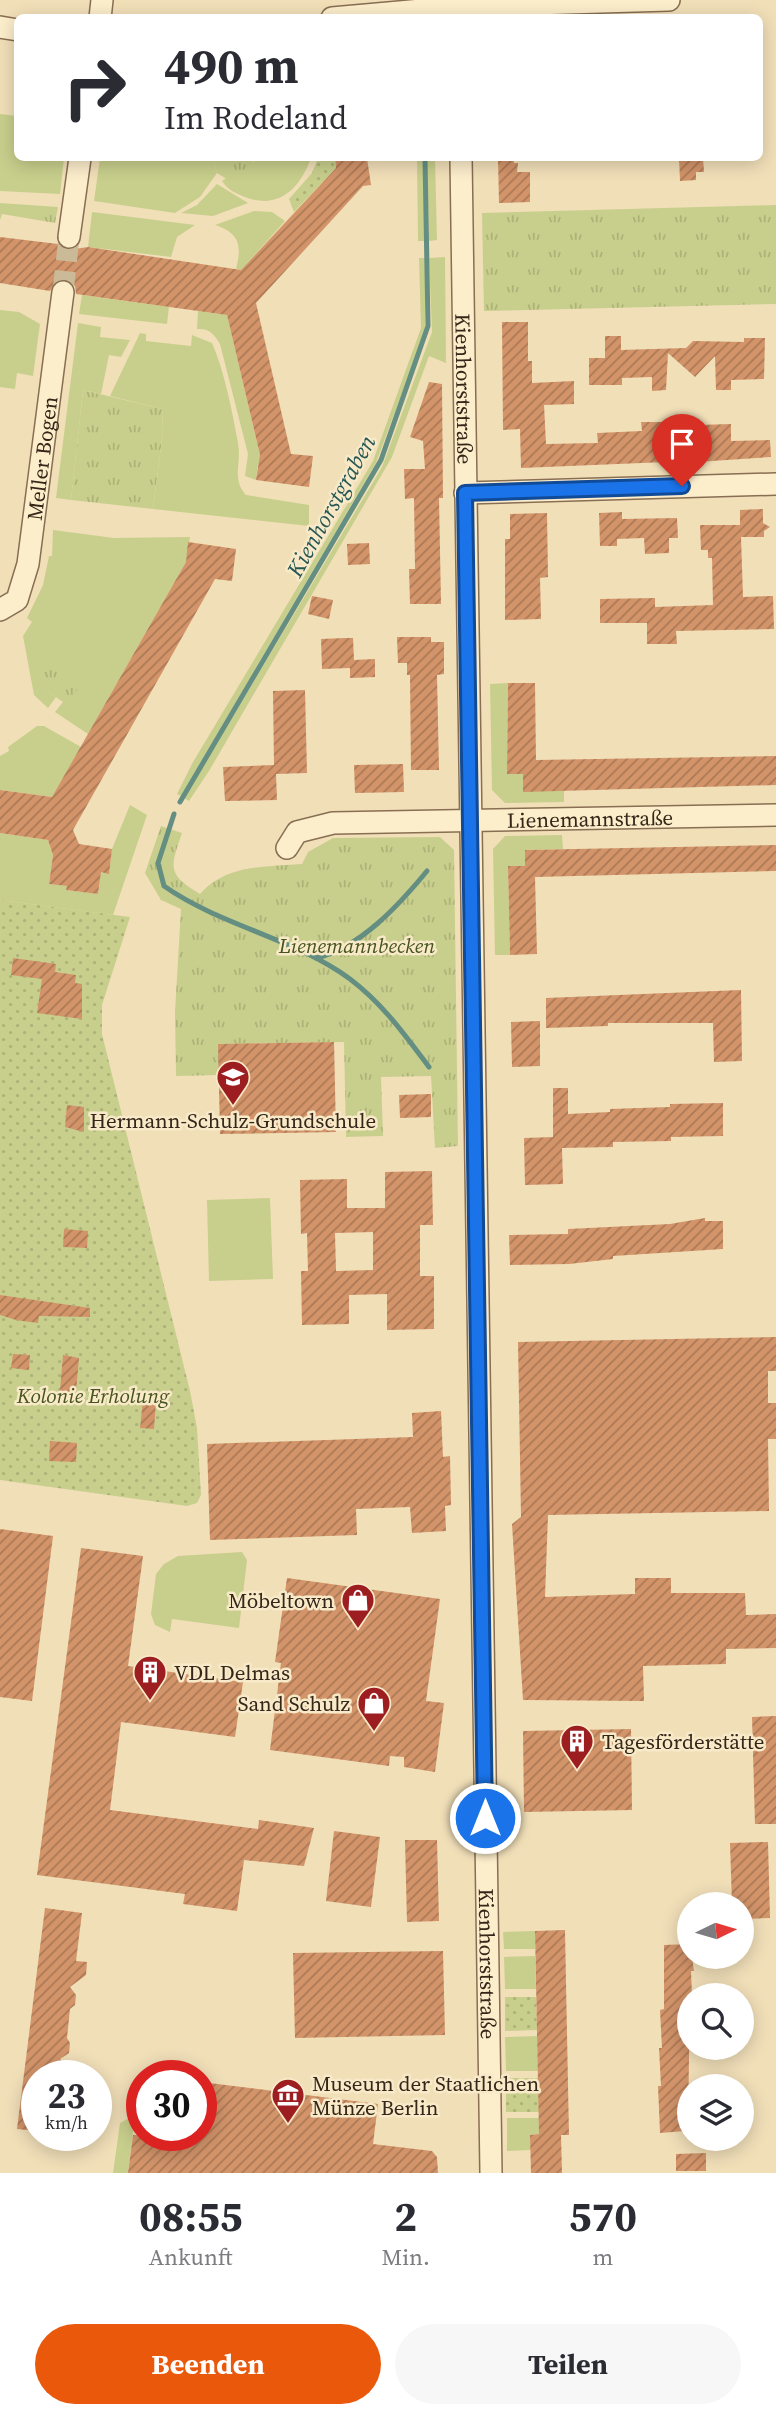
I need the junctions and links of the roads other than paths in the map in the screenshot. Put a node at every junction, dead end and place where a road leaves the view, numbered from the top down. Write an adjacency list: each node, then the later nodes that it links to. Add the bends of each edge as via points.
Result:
1 (670, 0): 2 (street)
2 (466, 8): 3 (street)
3 (386, 14)
4 (80, 161): 6 (street)
5 (461, 161): 9 (street, Kienhorststraße)
6 (69, 237)
7 (63, 292): 10 (street, Meller Bogen, via 28,564 18,600)
8 (776, 484): 9 (street)
9 (465, 493): 12 (street, Kienhorststraße)
10 (0, 610)
11 (776, 815): 12 (street, Lienemannstraße)
12 (470, 822): 13 (street, Lienemannstraße, via 333,823 298,832); 14 (street, Kienhorststraße)
13 (287, 848)
14 (491, 2173)

